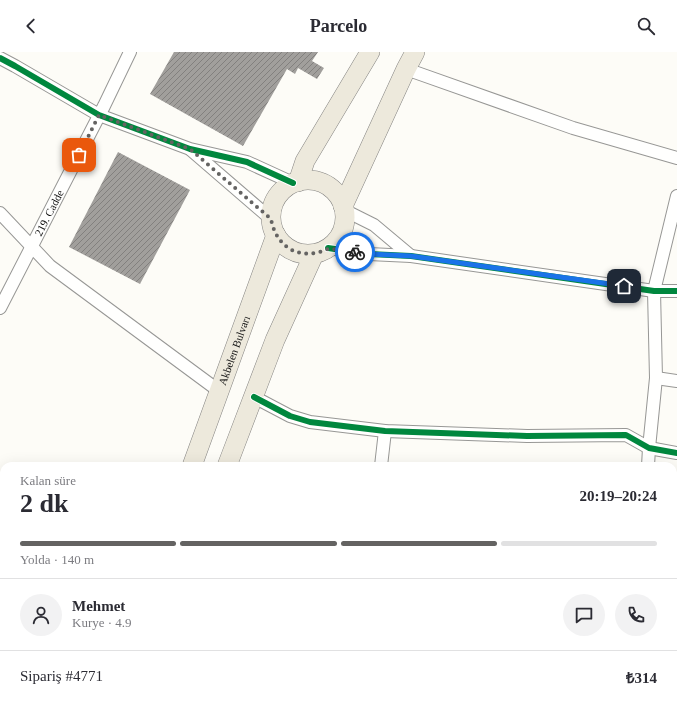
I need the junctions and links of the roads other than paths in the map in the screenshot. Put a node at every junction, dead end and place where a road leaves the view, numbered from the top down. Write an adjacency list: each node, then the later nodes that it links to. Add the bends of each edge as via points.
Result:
1 (130, 52): 6 (street, 219. Cadde)
2 (370, 52): 9 (main road, via 305,160)
3 (416, 52): 5 (main road)
4 (0, 58): 6 (street)
5 (406, 69): 8 (street, via 573,128); 11 (main road)
6 (99, 115): 7 (street); 14 (street, 219. Cadde)
7 (190, 149): 9 (street, via 247,162); 13 (street)
8 (677, 158)
9 (296, 182): 11 (main road, via 310,180 330,188 338,196); 13 (main road, via 279,194 274,202)
10 (677, 196): 17 (street)
11 (343, 208): 15 (main road, via 344,224 340,236); 16 (street, via 374,225)
12 (0, 213): 14 (street)
13 (273, 227): 15 (main road, via 283,244 292,250 303,254); 22 (main road, Akbelen Bulvarı)
14 (32, 247): 19 (street, 219. Cadde); 22 (street, via 50,266)
15 (321, 251): 16 (street); 23 (main road, via 275,340)
16 (411, 256): 17 (street)
17 (654, 291): 18 (street); 20 (street)
18 (677, 291)
19 (0, 308)
20 (656, 378): 21 (street); 25 (street)
21 (677, 380)
22 (219, 391): 27 (main road, Akbelen Bulvarı)
23 (254, 397): 24 (street, via 290,416 310,422); 28 (main road)
24 (385, 431): 25 (street, via 526,436 626,435); 29 (street)
25 (649, 448): 26 (street); 30 (street)
26 (677, 453)
27 (193, 462)
28 (229, 462)
29 (382, 462)
30 (648, 462)

